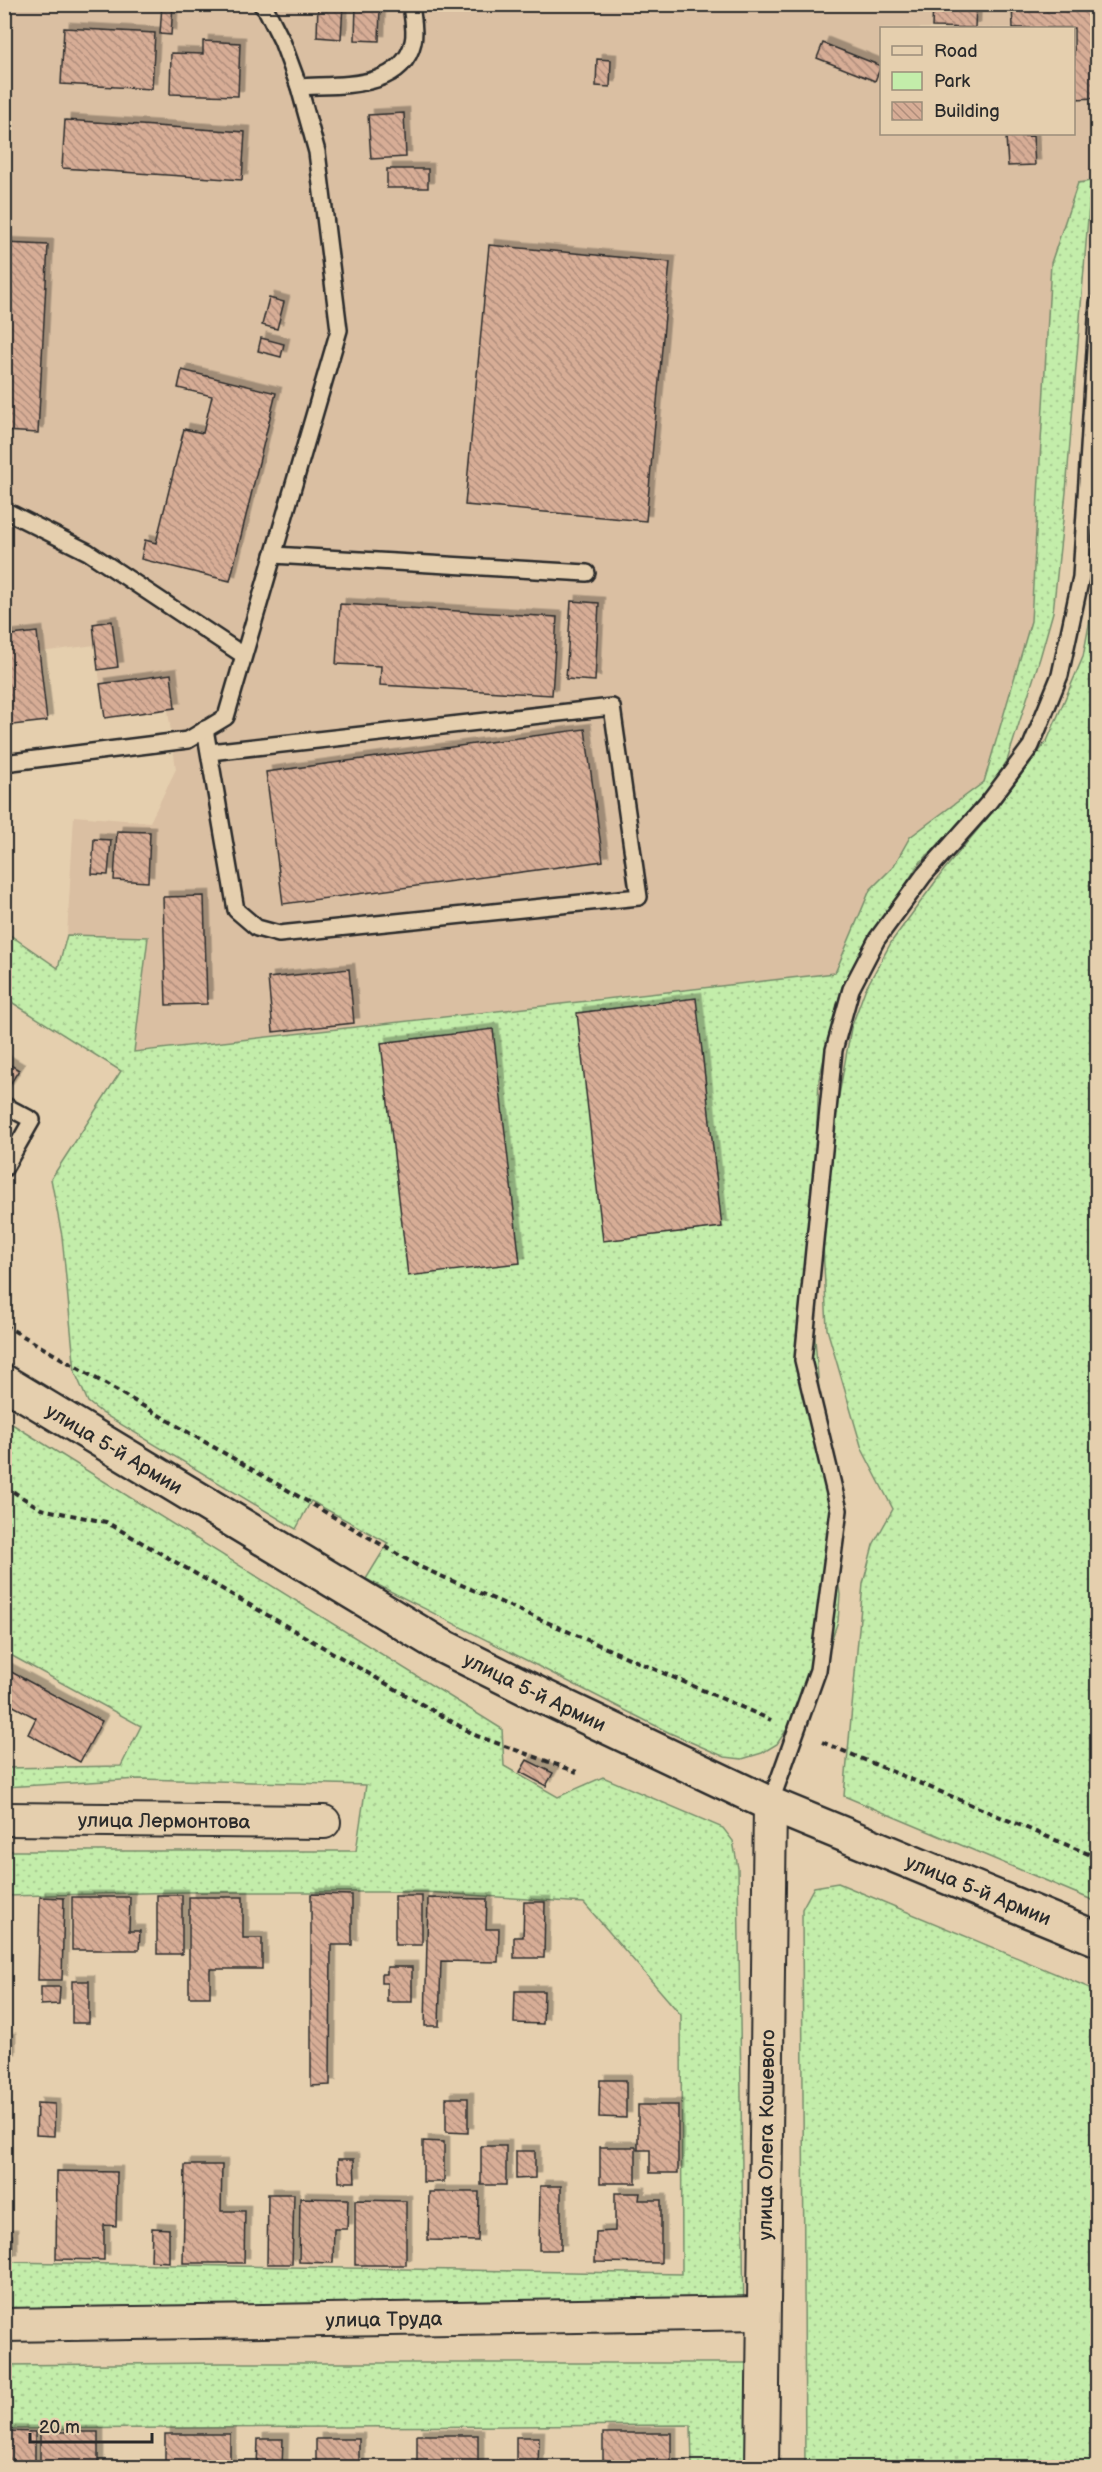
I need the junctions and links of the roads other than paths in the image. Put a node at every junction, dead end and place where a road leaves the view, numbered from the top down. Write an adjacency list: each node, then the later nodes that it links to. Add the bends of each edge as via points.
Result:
1 (261, 4): 3 (lane, via 282,41)
2 (411, 4): 3 (lane, via 414,41 390,75 376,80)
3 (299, 87): 6 (lane, via 317,152 339,330)
4 (1098, 303): 15 (lane, via 1081,577 1060,675 1031,746 876,939 851,989 834,1050 803,1360 839,1510 818,1670)
5 (4, 510): 8 (lane, via 88,552)
6 (273, 555): 7 (lane); 8 (lane)
7 (586, 573)
8 (243, 655): 9 (lane, via 226,717)
9 (205, 729): 10 (lane); 11 (lane, via 188,740)
10 (210, 752): 10 (lane, via 236,910 257,928 279,934 639,897 612,706)
11 (4, 763)
12 (4, 1105): 13 (lane, via 32,1120)
13 (4, 1169)
14 (4, 1382): 15 (street, улица 5-й Армии, via 440,1644)
15 (770, 1804): 18 (street, улица 5-й Армии); 19 (street, улица Олега Кошевого)
16 (4, 1819): 17 (street, улица Лермонтова)
17 (324, 1822)
18 (1098, 1940)
19 (762, 2313): 20 (street, улица Труда); 21 (street, улица Олега Кошевого)
20 (4, 2325)
21 (762, 2468)

